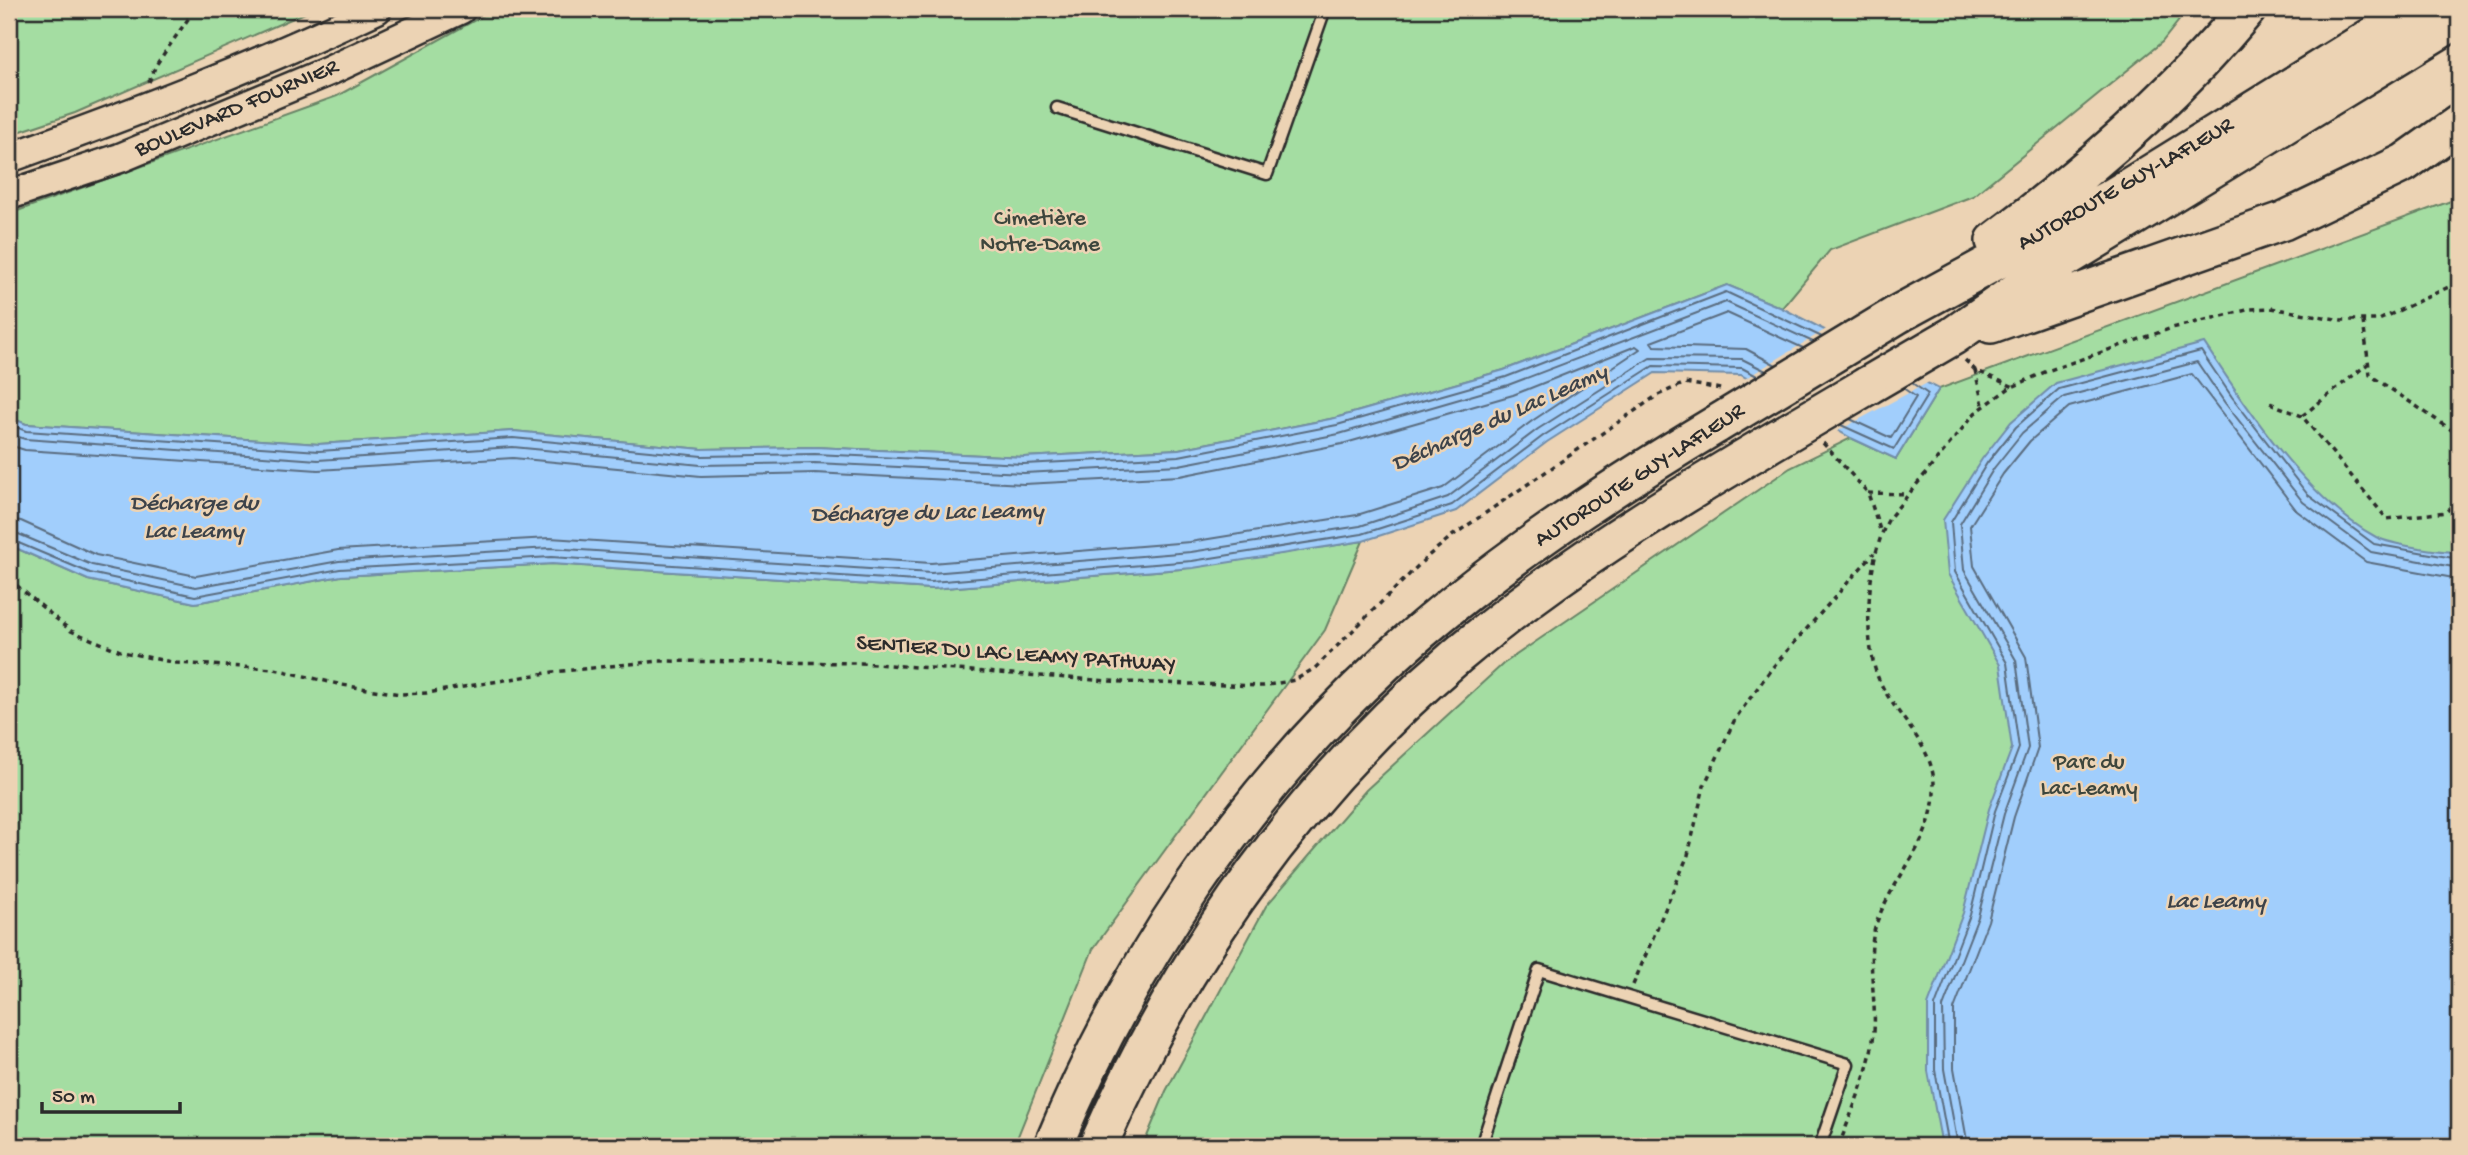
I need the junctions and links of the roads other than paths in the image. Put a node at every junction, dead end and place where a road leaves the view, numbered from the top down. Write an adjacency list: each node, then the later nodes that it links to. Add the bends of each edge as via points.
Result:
1 (377, 9): 9 (main road, BOULEVARD FOURNIER, via 135,113)
2 (461, 9): 10 (main road, BOULEVARD FOURNIER, via 330,71 132,153)
3 (1325, 9): 7 (lane, via 1267,174)
4 (2247, 9): 11 (highway, via 2190,71 2100,156)
5 (2417, 9): 11 (highway, AUTOROUTE GUY-LAFLEUR, via 2115,196)
6 (2459, 18): 12 (highway, AUTOROUTE GUY-LAFLEUR, via 2056,264)
7 (1057, 108)
8 (2459, 124): 12 (highway, via 2404,163 2273,225)
9 (9, 158)
10 (9, 195)
11 (1900, 313): 13 (highway, AUTOROUTE GUY-LAFLEUR, bridge, via 1719,407 1463,598 1387,661 1303,746 1222,843 1153,946)
12 (1959, 348): 14 (highway, AUTOROUTE GUY-LAFLEUR, bridge, via 1765,446 1609,542 1440,671 1333,776 1279,839 1208,939 1149,1040)
13 (1053, 1146)
14 (1098, 1146)
15 (1481, 1146): 16 (lane, via 1539,971 1848,1064)
16 (1820, 1146)

